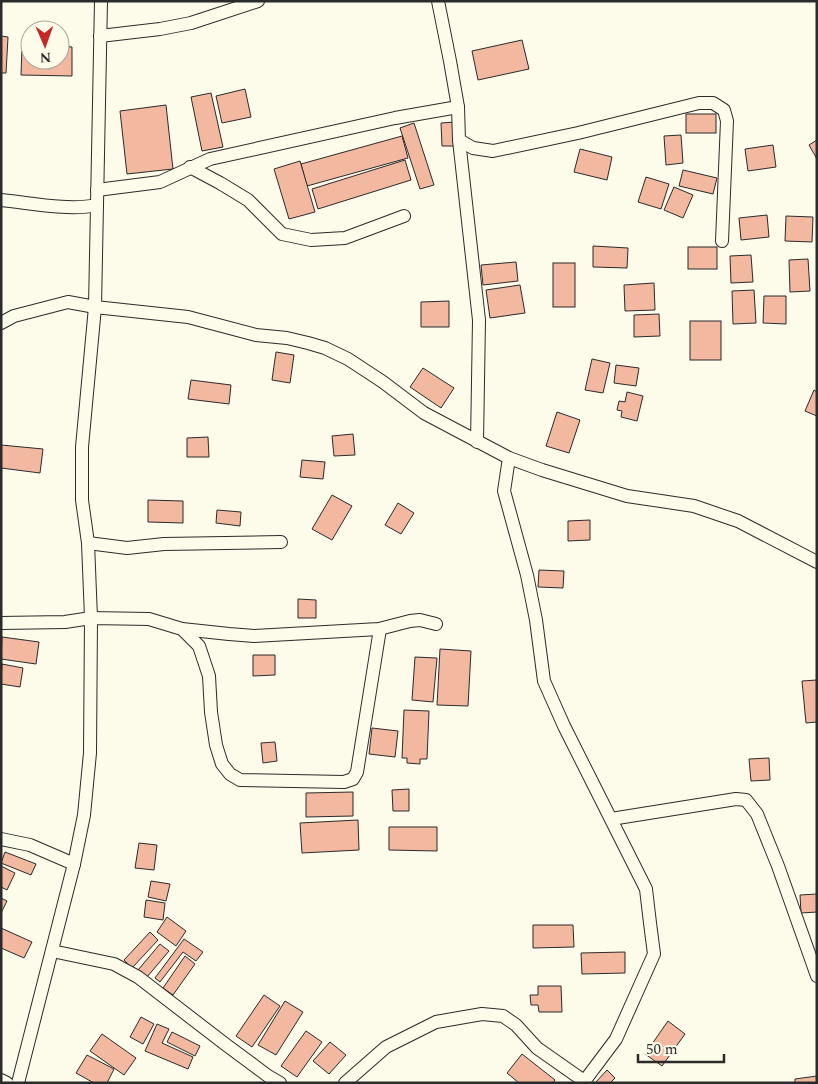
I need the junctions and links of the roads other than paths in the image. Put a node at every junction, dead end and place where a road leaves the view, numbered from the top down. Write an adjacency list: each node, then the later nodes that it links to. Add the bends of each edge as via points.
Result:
1 (101, 1): 4 (street)
2 (258, 1): 4 (street, via 191,23)
3 (438, 1): 5 (street)
4 (100, 36): 8 (street)
5 (458, 107): 6 (street); 7 (street, via 283,142 210,159)
6 (459, 140): 12 (street, via 473,148 492,151 578,134 700,103 713,103 724,110 727,121); 15 (street, via 479,320)
7 (190, 168): 8 (street, via 160,182); 11 (street, via 248,200 282,234 311,240 345,238)
8 (97, 190): 10 (street)
9 (1, 200): 10 (street, via 73,207)
10 (96, 205): 13 (street)
11 (404, 216)
12 (722, 241)
13 (95, 307): 14 (street, via 68,302 14,316); 15 (street, via 188,317 256,335 287,338 325,348 348,359 424,413); 18 (street, via 82,447 82,500)
14 (1, 323)
15 (477, 442): 16 (street)
16 (508, 458): 19 (street, via 627,496 694,506 738,521); 25 (street, via 504,491 527,574 544,681)
17 (281, 542): 18 (street, via 164,544 127,548)
18 (88, 543): 20 (street)
19 (817, 562)
20 (91, 618): 21 (street, via 65,622); 23 (street, via 149,619); 27 (street, via 90,753 84,815)
21 (1, 623)
22 (436, 624): 24 (street, via 420,620)
23 (182, 629): 24 (street, via 254,636); 24 (street, via 199,646 209,676 216,745 222,764 230,774 240,780 344,782 353,779 357,772)
24 (380, 629)
25 (610, 819): 29 (street, via 746,800 756,814 774,858); 31 (street, via 646,889 654,954 616,1038)
26 (1, 839): 27 (street, via 30,846)
27 (74, 864): 28 (street)
28 (52, 951): 33 (street); 34 (street, via 114,964 138,977)
29 (817, 976)
30 (1, 1080): 32 (street)
31 (583, 1082): 35 (street, via 537,1048 503,1016 482,1014 436,1022 386,1046)
32 (7, 1083)
33 (18, 1083)
34 (280, 1083)
35 (345, 1083)

